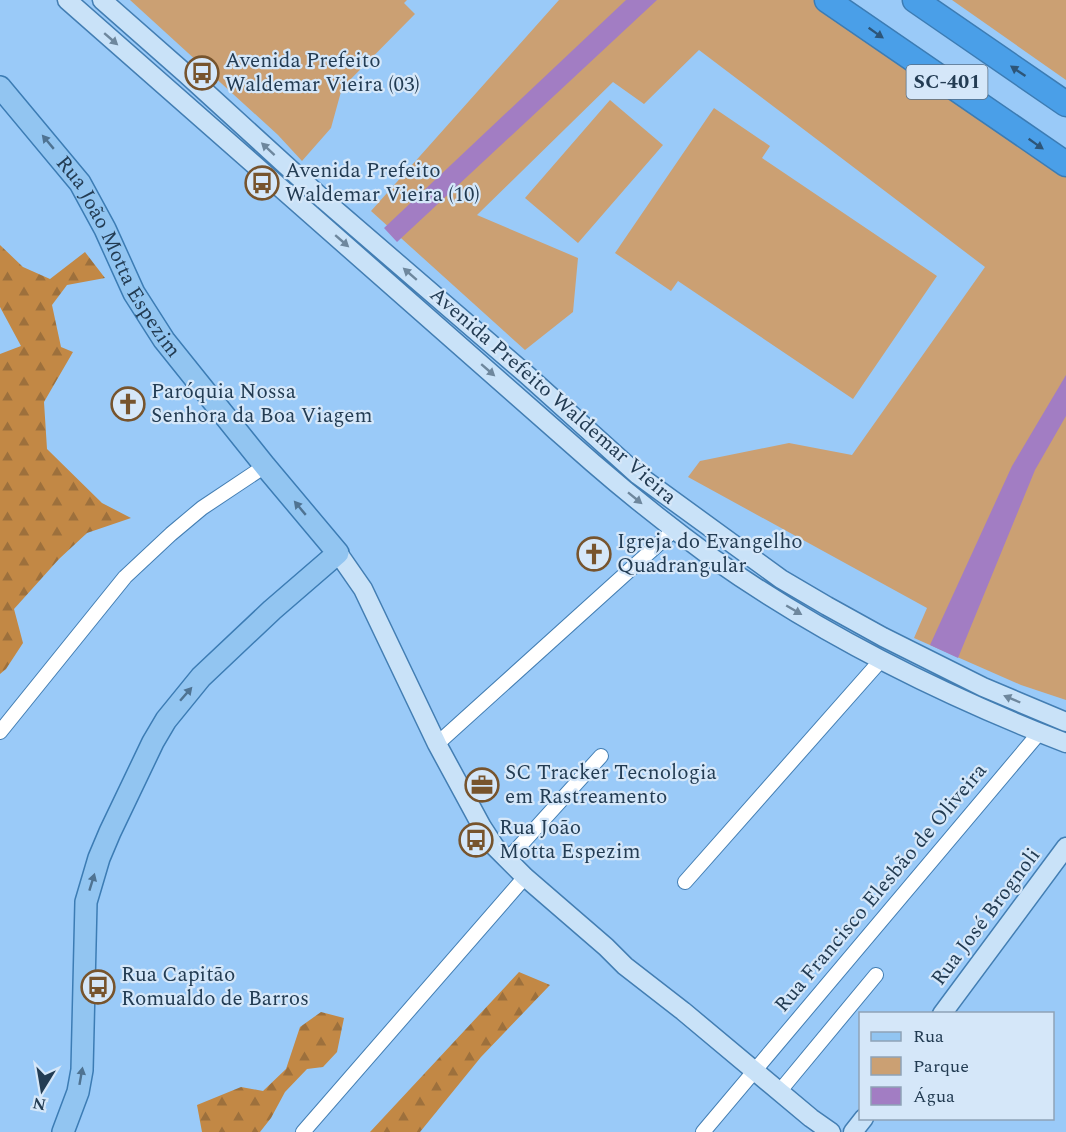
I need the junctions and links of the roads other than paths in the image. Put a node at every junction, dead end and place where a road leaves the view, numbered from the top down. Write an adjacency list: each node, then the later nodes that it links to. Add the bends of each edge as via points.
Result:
1 (67, 0): 9 (main road, Avenida Prefeito Waldemar Vieira, one-way to 9)
2 (102, 0): 8 (main road, Avenida Prefeito Waldemar Vieira, one-way to 2)
3 (828, 0): 7 (highway, SC-401, one-way to 7)
4 (915, 0): 6 (highway, SC-401, one-way to 4)
5 (0, 87): 10 (main road, Rua João Motta Espezim, one-way to 5, via 148,317 80,183)
6 (1066, 104)
7 (1066, 164)
8 (324, 200): 9 (main road); 13 (main road, Avenida Prefeito Waldemar Vieira, one-way to 8, via 638,474)
9 (311, 215): 11 (main road, Avenida Prefeito Waldemar Vieira, one-way to 11)
10 (265, 466): 12 (main road, Rua João Motta Espezim, one-way to 10); 17 (street, via 202,508 125,577)
11 (674, 530): 14 (main road, Avenida Prefeito Waldemar Vieira); 20 (street)
12 (338, 553): 20 (main road, Rua João Motta Espezim, via 363,589); 32 (main road, one-way to 12, via 82,1071 86,902 99,858 153,742 182,698 229,650)
13 (755, 560): 14 (main road); 16 (main road, Avenida Prefeito Waldemar Vieira, one-way to 13, via 982,687 883,637)
14 (742, 578): 15 (main road, Avenida Prefeito Waldemar Vieira, one-way to 15)
15 (882, 659): 18 (main road, Avenida Prefeito Waldemar Vieira); 25 (street)
16 (1066, 722)
17 (0, 732)
18 (1040, 732): 19 (main road, Avenida Prefeito Waldemar Vieira); 28 (street, Rua Francisco Elesbão de Oliveira)
19 (1066, 743)
20 (437, 744): 23 (main road, Rua João Motta Espezim, via 482,827)
21 (601, 756): 23 (street)
22 (1066, 847): 27 (main road, Rua José Brognoli)
23 (507, 860): 24 (main road, Rua João Motta Espezim)
24 (525, 878): 28 (main road, Rua João Motta Espezim); 33 (street)
25 (686, 882)
26 (876, 975): 29 (street)
27 (943, 1012)
28 (754, 1071): 29 (main road, Rua João Motta Espezim); 34 (street, Rua Francisco Elesbão de Oliveira)
29 (779, 1092): 31 (main road, Rua João Motta Espezim)
30 (863, 1120): 35 (main road)
31 (825, 1130)
32 (63, 1132)
33 (303, 1132)
34 (704, 1132)
35 (853, 1132)

